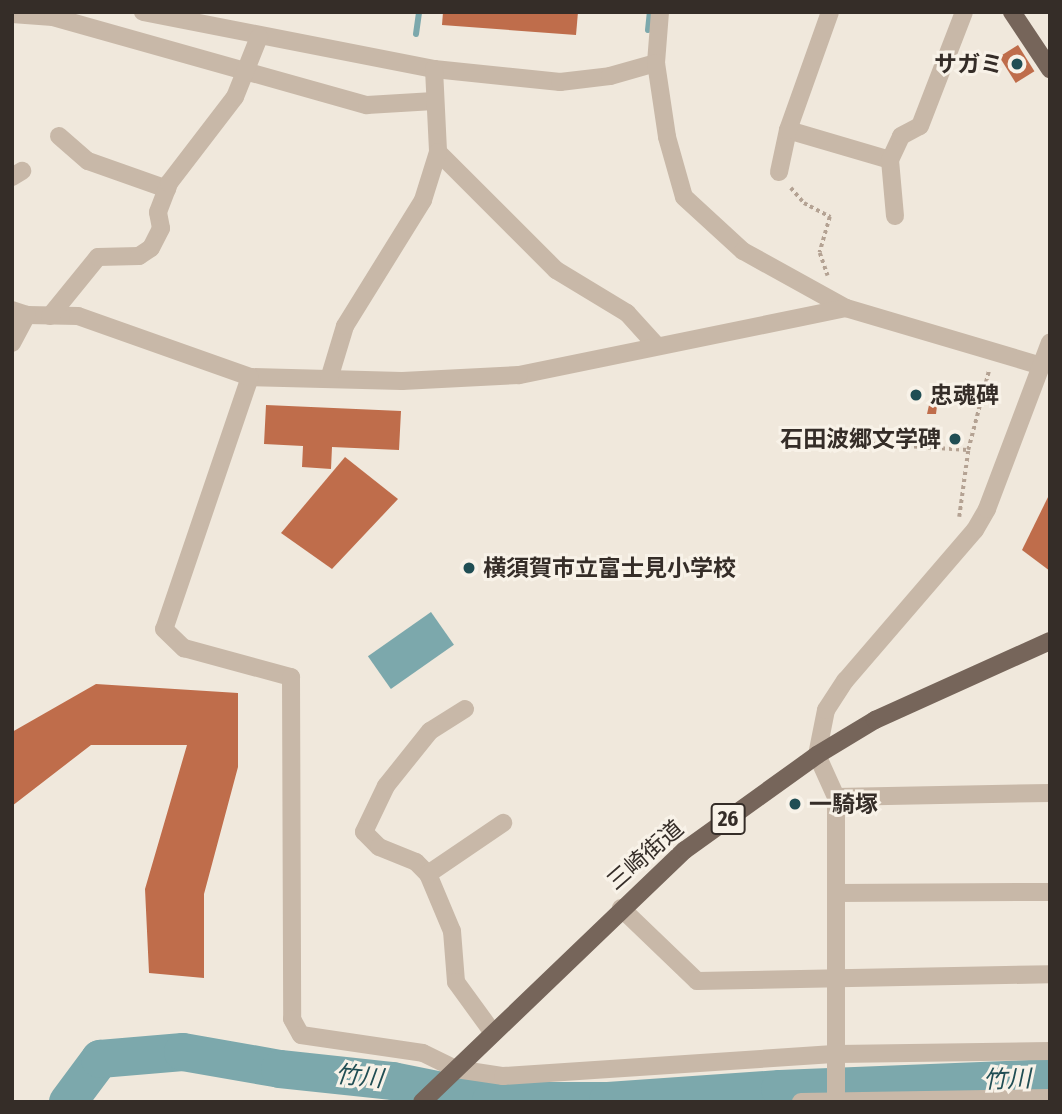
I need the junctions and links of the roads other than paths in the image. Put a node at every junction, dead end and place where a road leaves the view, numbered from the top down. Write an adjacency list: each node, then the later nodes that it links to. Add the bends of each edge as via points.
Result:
1 (143, 12): 8 (street)
2 (660, 12): 9 (street)
3 (830, 12): 14 (street)
4 (964, 12): 17 (street, via 920,126 901,136)
5 (1012, 12): 11 (main road)
6 (12, 15): 7 (street)
7 (54, 15): 12 (street)
8 (259, 37): 10 (street); 12 (street)
9 (656, 63): 10 (street, via 610,76 560,82); 21 (street, via 667,137 684,197 743,251)
10 (434, 69): 13 (street)
11 (1050, 69)
12 (246, 70): 13 (street, via 367,105); 19 (street, via 236,97)
13 (434, 101): 16 (street)
14 (788, 130): 17 (street); 18 (street)
15 (59, 136): 19 (street, via 88,161)
16 (438, 152): 26 (street, via 556,270 627,313); 29 (street, via 424,200 345,326)
17 (890, 160): 20 (street)
18 (779, 172)
19 (167, 189): 23 (street, via 158,212 161,228 151,248 139,256 98,257)
20 (895, 216)
21 (842, 306): 26 (street, via 788,323); 27 (street)
22 (19, 313): 23 (street); 25 (street)
23 (50, 316): 28 (street, via 78,316)
24 (1050, 342): 27 (street)
25 (12, 343)
26 (656, 345): 29 (street, via 519,375)
27 (1038, 365): 32 (street, via 987,509 975,530 845,681 827,709)
28 (250, 377): 29 (street); 45 (street, via 163,629 184,648 291,677 292,1019 301,1035 423,1052)
29 (329, 379)
30 (1050, 641): 32 (main road, 三崎街道 / 26, via 875,720)
31 (464, 709): 36 (street, via 430,731 386,786 365,832 379,848 416,862)
32 (817, 755): 34 (street); 39 (main road, 三崎街道 / 26, via 685,850)
33 (1050, 793): 34 (street)
34 (836, 797): 38 (street)
35 (503, 823): 36 (street)
36 (428, 874): 42 (street, via 452,931 456,982)
37 (1050, 892): 38 (street)
38 (836, 893): 41 (street)
39 (621, 908): 41 (street, via 697,981); 42 (main road, 三崎街道 / 26)
40 (1050, 974): 41 (street)
41 (837, 978): 44 (street)
42 (493, 1033): 45 (main road, 三崎街道 / 26)
43 (1050, 1051): 44 (street)
44 (837, 1054): 45 (street, via 546,1075); 47 (street)
45 (456, 1069): 48 (main road, 三崎街道 / 26)
46 (1050, 1098): 47 (street)
47 (836, 1100): 49 (street)
48 (422, 1102)
49 (801, 1102)

